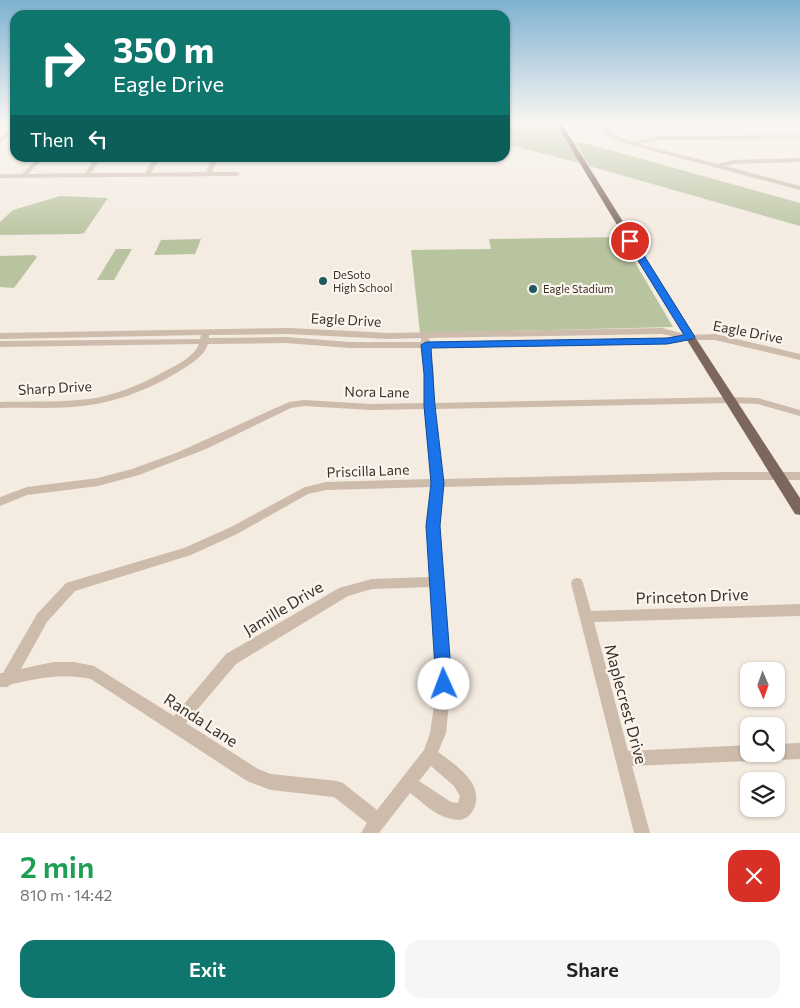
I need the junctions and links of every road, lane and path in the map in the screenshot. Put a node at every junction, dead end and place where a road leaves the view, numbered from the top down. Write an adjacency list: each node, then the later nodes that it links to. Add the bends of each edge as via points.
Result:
1 (36, 163): 13 (street)
2 (95, 163): 14 (street)
3 (154, 163): 11 (street)
4 (213, 163): 9 (street)
5 (583, 163): 18 (main road)
6 (706, 163): 8 (street)
7 (730, 163): 8 (street)
8 (718, 166): 15 (street)
9 (208, 174): 10 (street); 11 (street)
10 (237, 174)
11 (147, 175): 14 (street)
12 (0, 176): 13 (street)
13 (24, 176): 14 (street)
14 (86, 176)
15 (800, 188)
16 (0, 336): 19 (street, Eagle Drive)
17 (205, 337): 19 (street, Eagle Drive); 20 (street, Eagle Drive, via 350,345); 24 (street, Sharp Drive, via 201,349 187,361 128,392 96,401)
18 (690, 337): 20 (street, Eagle Drive, via 667,341); 22 (street, Eagle Drive, via 715,337); 23 (main road)
19 (68, 339): 21 (street, Eagle Drive)
20 (425, 340): 25 (street)
21 (0, 344)
22 (800, 357)
23 (731, 400): 25 (street, Nora Lane); 26 (street, Nora Lane, via 758,401); 27 (main road)
24 (0, 405)
25 (429, 406): 29 (street); 30 (street, Nora Lane, via 289,405 171,461 110,480 38,489)
26 (800, 413)
27 (777, 475): 28 (street, Priscilla Lane); 29 (street, Priscilla Lane); 31 (main road)
28 (800, 476)
29 (438, 483): 32 (street, via 433,526); 36 (street, Priscilla Lane, via 326,486 306,491 234,531 186,552 72,587 42,618)
30 (0, 502)
31 (800, 510)
32 (437, 582): 37 (street, Jamille Drive, via 372,584 344,592 231,659); 41 (street, via 444,684 438,733)
33 (577, 583): 35 (street, Maplecrest Drive)
34 (800, 610): 35 (street, Princeton Drive)
35 (585, 617): 42 (street, Maplecrest Drive)
36 (4, 680): 37 (street, Randa Lane, via 53,669 94,673)
37 (176, 724): 44 (street, Randa Lane, via 253,775 270,782 337,789)
38 (800, 751): 39 (street)
39 (785, 752)
40 (740, 753): 42 (street)
41 (429, 755): 43 (street); 43 (street, via 463,783 470,794 468,806 462,812 448,810)
42 (622, 759): 45 (street, Maplecrest Drive)
43 (410, 783): 44 (street)
44 (373, 827)
45 (642, 833)

